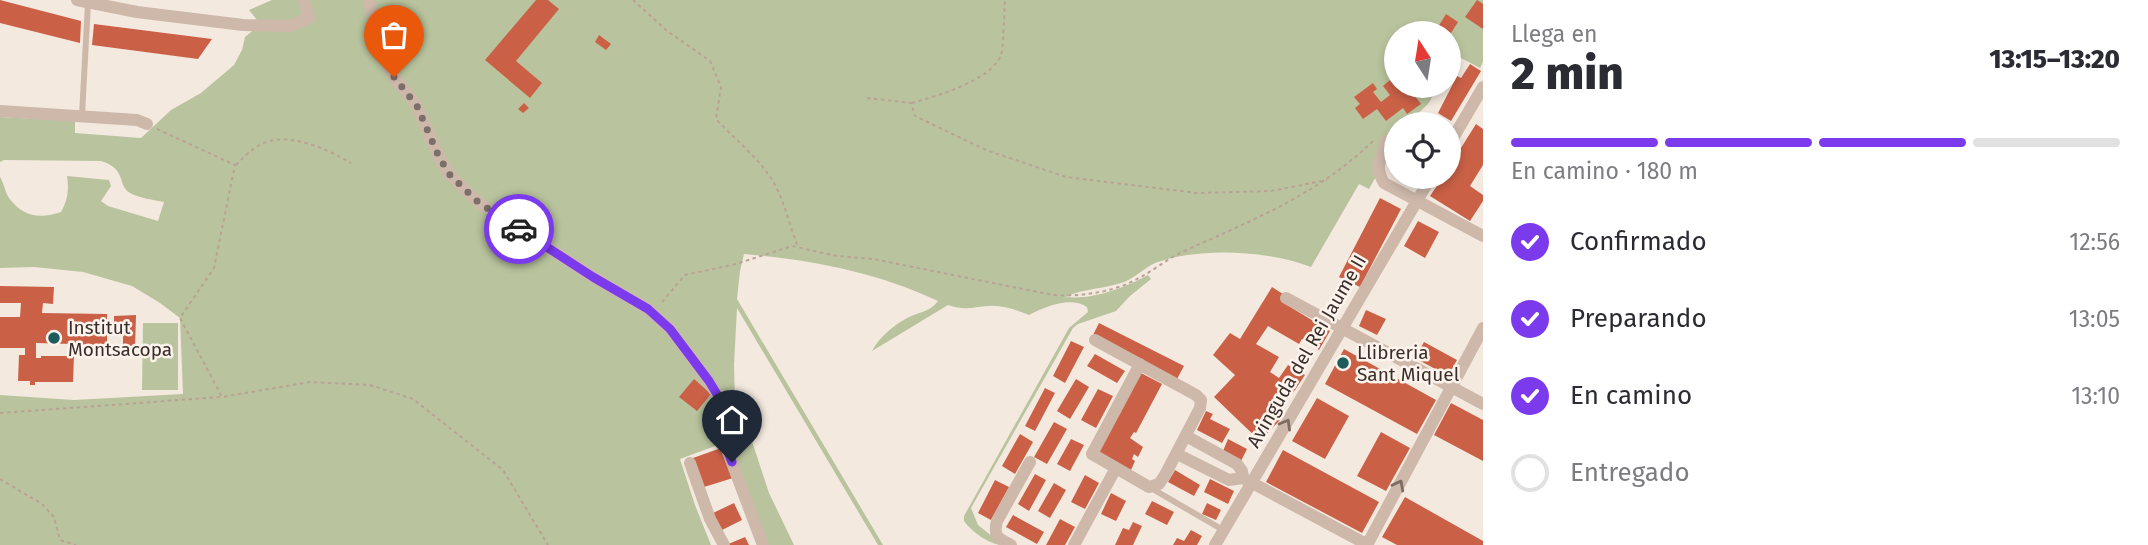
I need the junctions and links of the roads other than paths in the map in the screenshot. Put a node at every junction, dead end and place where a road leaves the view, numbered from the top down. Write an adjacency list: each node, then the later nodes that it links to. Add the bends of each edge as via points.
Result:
1 (304, 0): 3 (street, via 309,18 290,26 243,25)
2 (369, 0): 31 (street, via 387,64 417,106 450,175 478,202 644,307 670,329 719,396 723,439)
3 (83, 1): 6 (lane)
4 (1483, 87): 8 (street)
5 (0, 111): 6 (street)
6 (82, 115): 7 (street)
7 (147, 124)
8 (1461, 125)
9 (1384, 148): 10 (street, via 1378,167)
10 (1384, 181)
11 (1392, 189): 13 (street)
12 (1424, 189): 13 (street, Avinguda del Rei Jaume II)
13 (1417, 201): 14 (street); 17 (street, Avinguda del Rei Jaume II)
14 (1483, 236)
15 (1286, 298): 17 (street)
16 (1483, 328): 20 (street)
17 (1342, 329): 20 (street); 27 (street, Avinguda del Rei Jaume II, one-way to 17)
18 (1095, 340): 19 (street)
19 (1140, 364): 22 (street, via 1201,400); 26 (street, via 1093,451 1095,457)
20 (1451, 387): 21 (street); 35 (street, one-way to 20)
21 (1483, 404)
22 (1186, 436): 23 (street); 27 (street, via 1237,464)
23 (1177, 454): 27 (street, via 1228,480); 28 (street, via 1162,480)
24 (1030, 462): 32 (street, via 997,521 998,537)
25 (690, 463): 30 (street)
26 (1116, 468): 28 (street); 33 (street)
27 (1247, 480): 29 (street, Avinguda del Rei Jaume II); 35 (street)
28 (1149, 487): 29 (lane)
29 (1224, 530): 34 (street, Avinguda del Rei Jaume II)
30 (724, 545)
31 (763, 545)
32 (1011, 545)
33 (1074, 545)
34 (1215, 545)
35 (1367, 545)

